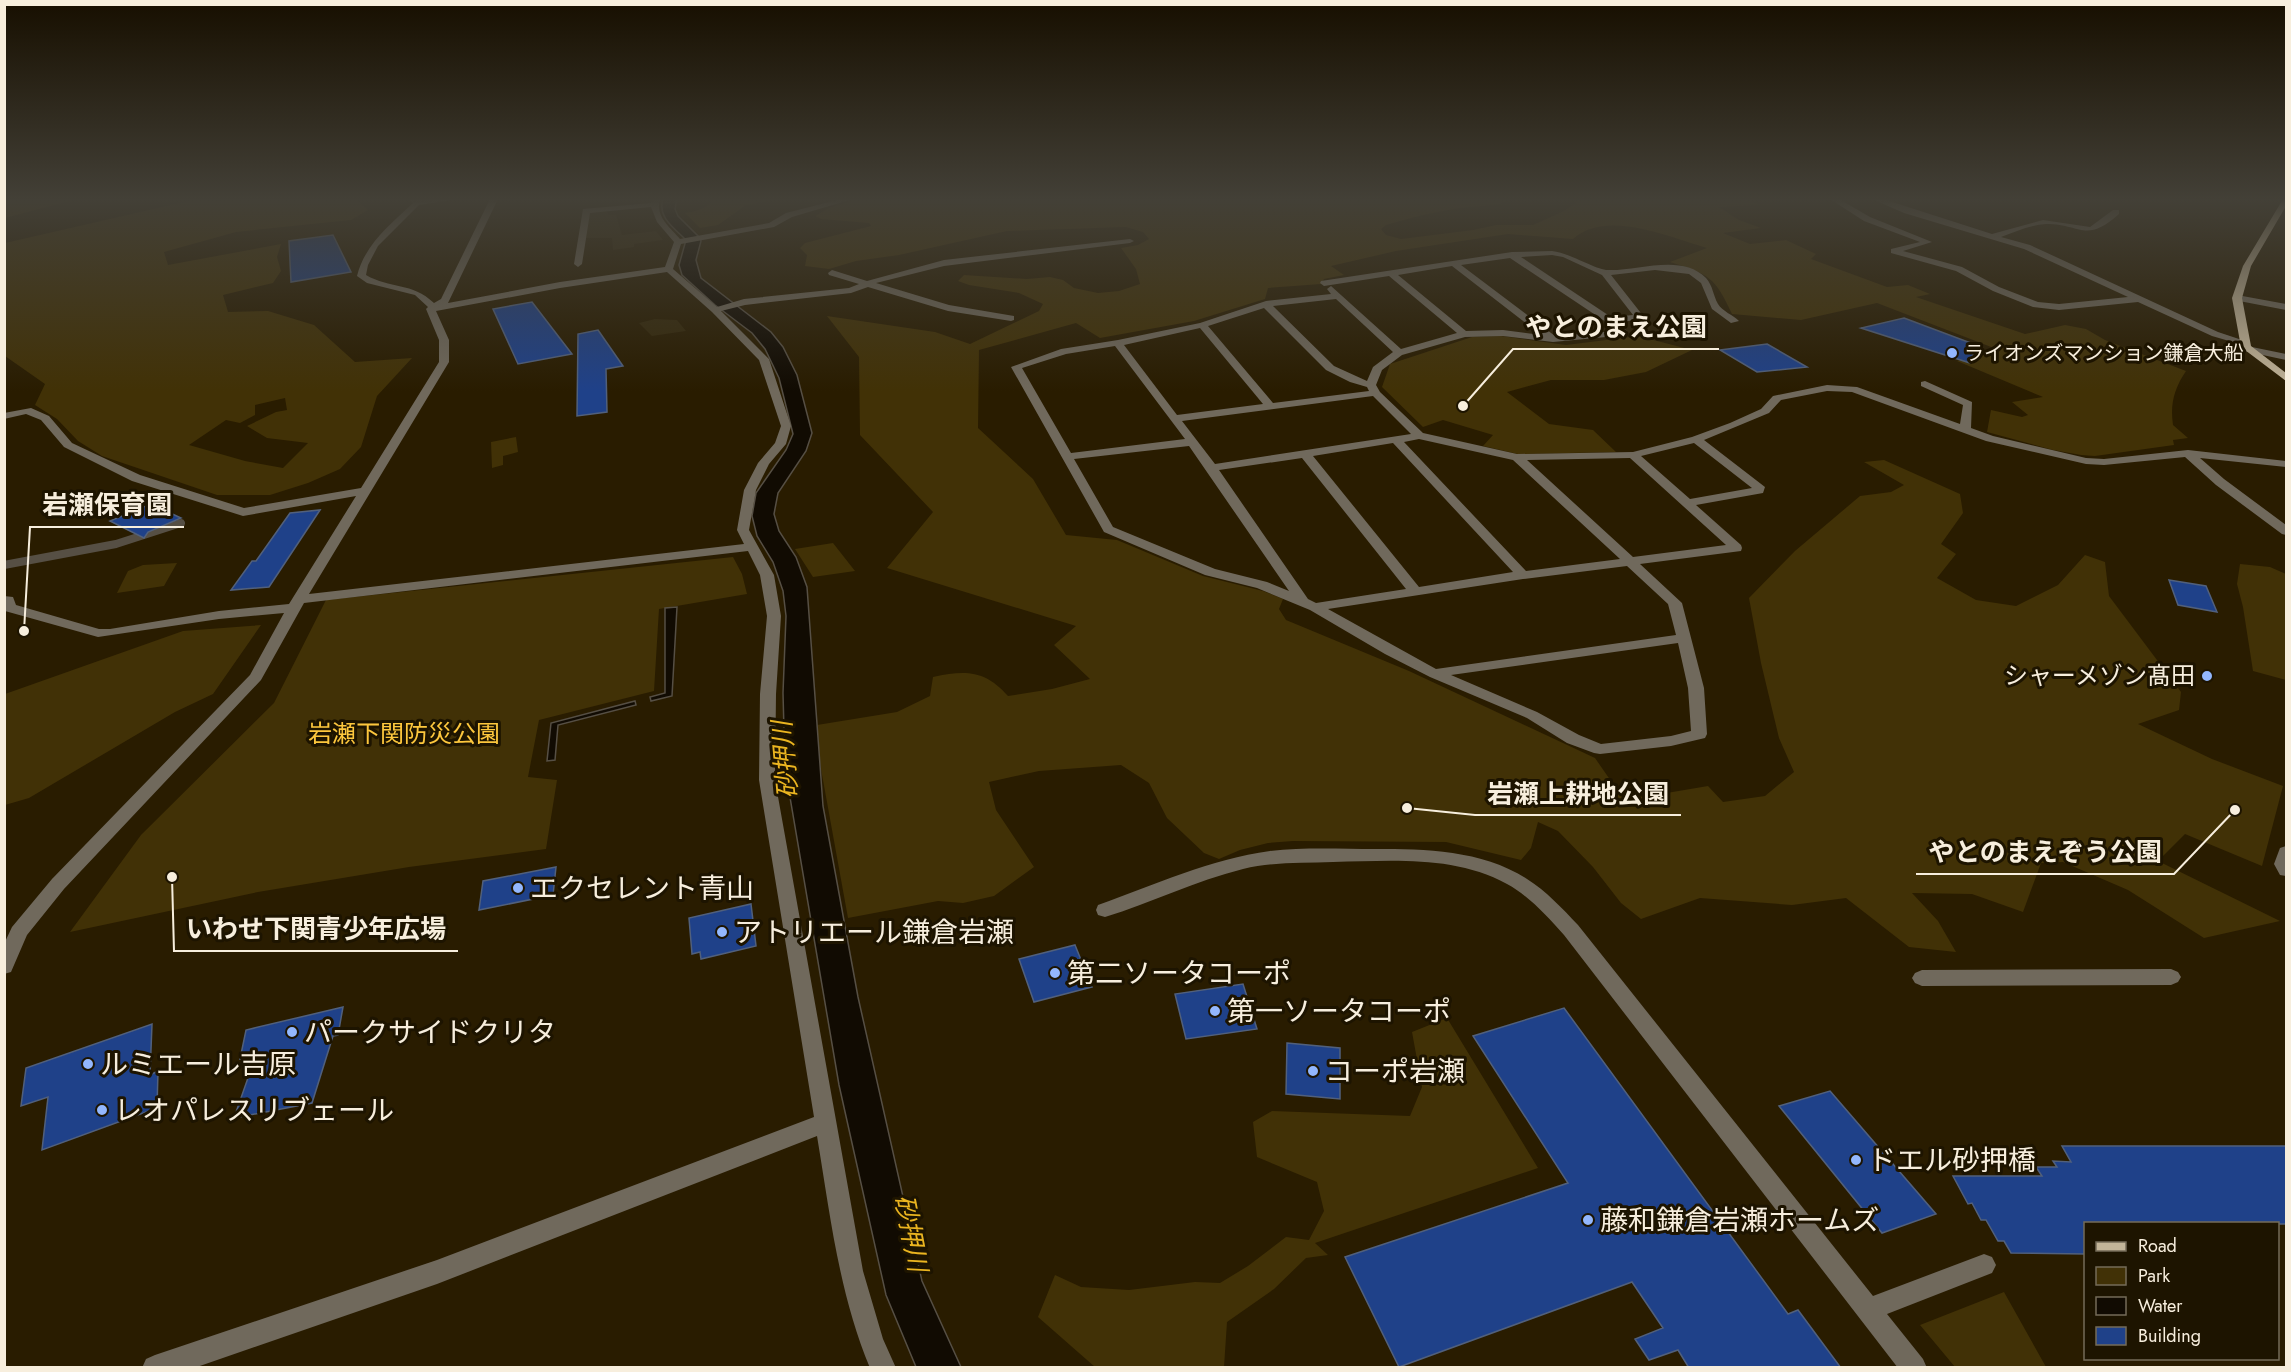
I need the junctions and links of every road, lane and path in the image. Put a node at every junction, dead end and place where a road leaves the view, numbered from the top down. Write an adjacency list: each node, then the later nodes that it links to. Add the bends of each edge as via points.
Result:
1 (364, 263): 22 (street, via 361,276 418,293)
2 (463, 263): 22 (street, via 445,301)
3 (671, 263): 12 (street)
4 (944, 263): 16 (street, via 884,277)
5 (1460, 263): 11 (street)
6 (1524, 263): 25 (street)
7 (1583, 263): 14 (street)
8 (1937, 263): 19 (street, via 2036,305 2059,307)
9 (2063, 263): 19 (street)
10 (2250, 263): 18 (main road)
11 (1454, 264): 15 (street); 29 (street)
12 (669, 269): 22 (street); 23 (street)
13 (832, 273): 16 (street)
14 (1605, 273): 25 (street, via 1639,317); 26 (street, via 1679,268 1701,278 1716,307)
15 (1392, 274): 17 (street, via 1324,283); 28 (street)
16 (867, 285): 23 (street, via 741,302); 24 (street, via 948,308)
17 (1338, 296): 20 (street); 32 (street)
18 (2237, 298): 21 (street); 31 (main road)
19 (2138, 299): 31 (street)
20 (1266, 304): 27 (street); 36 (street, via 1330,368)
21 (2286, 307)
22 (432, 308): 52 (street, via 444,340 444,362)
23 (717, 309): 55 (street, via 764,359 786,426 780,444 764,463 750,490 743,530)
24 (1011, 318)
25 (1609, 320): 29 (street, via 1624,333)
26 (1734, 321)
27 (1202, 325): 30 (street); 37 (street)
28 (1464, 334): 29 (street, via 1503,333); 32 (street)
29 (1553, 339)
30 (1118, 343): 39 (street); 48 (street, via 1064,351 1016,367)
31 (2245, 345): 33 (street); 34 (main road)
32 (1400, 353): 36 (street, via 1377,369)
33 (2286, 357)
34 (2286, 378)
35 (1925, 384): 40 (street, via 1968,404)
36 (1373, 389): 37 (street); 41 (street)
37 (1270, 406): 39 (street)
38 (4, 416): 52 (street, via 27,410 45,418 68,445 136,478 243,512)
39 (1176, 418): 44 (street)
40 (1965, 431): 42 (street, via 1853,389 1827,388 1777,398 1765,411); 45 (street, via 2086,461)
41 (1419, 436): 43 (street); 49 (street)
42 (1696, 439): 47 (street); 53 (street, via 1759,490)
43 (1396, 440): 46 (street); 57 (street)
44 (1191, 442): 48 (street); 51 (street)
45 (2188, 453): 50 (street); 54 (street)
46 (1305, 454): 51 (street); 58 (street)
47 (1633, 455): 49 (street); 53 (street)
48 (1066, 457): 61 (street, via 1108,529 1210,572 1262,585)
49 (1517, 457): 56 (street)
50 (2286, 464)
51 (1212, 468): 61 (street)
52 (364, 491): 60 (street)
53 (1687, 503): 56 (street, via 1736,548)
54 (2286, 531)
55 (751, 547): 60 (street); 70 (street, via 767,575 774,616 767,780 795,949 813,1007)
56 (1630, 562): 57 (street); 62 (street, via 1675,603)
57 (1523, 575): 58 (street)
58 (1416, 592): 61 (street)
59 (4, 600): 60 (street, via 8,600 10,608 104,633)
60 (297, 604): 67 (street, via 256,676 58,884 19,932)
61 (1309, 605): 63 (street)
62 (1682, 638): 63 (street); 63 (street, via 1696,688 1699,734 1671,741 1600,749)
63 (1435, 674)
64 (2286, 852): 65 (street)
65 (2286, 870)
66 (1105, 910): 72 (street, via 1263,859 1436,857 1487,868 1514,880 1571,930)
67 (4, 967)
68 (2171, 977): 69 (street)
69 (1922, 978)
70 (827, 1122): 73 (street, via 437,1272); 74 (street, via 851,1271)
71 (1984, 1265): 72 (street)
72 (1869, 1309): 75 (street)
73 (155, 1368)
74 (883, 1368)
75 (1914, 1368)

